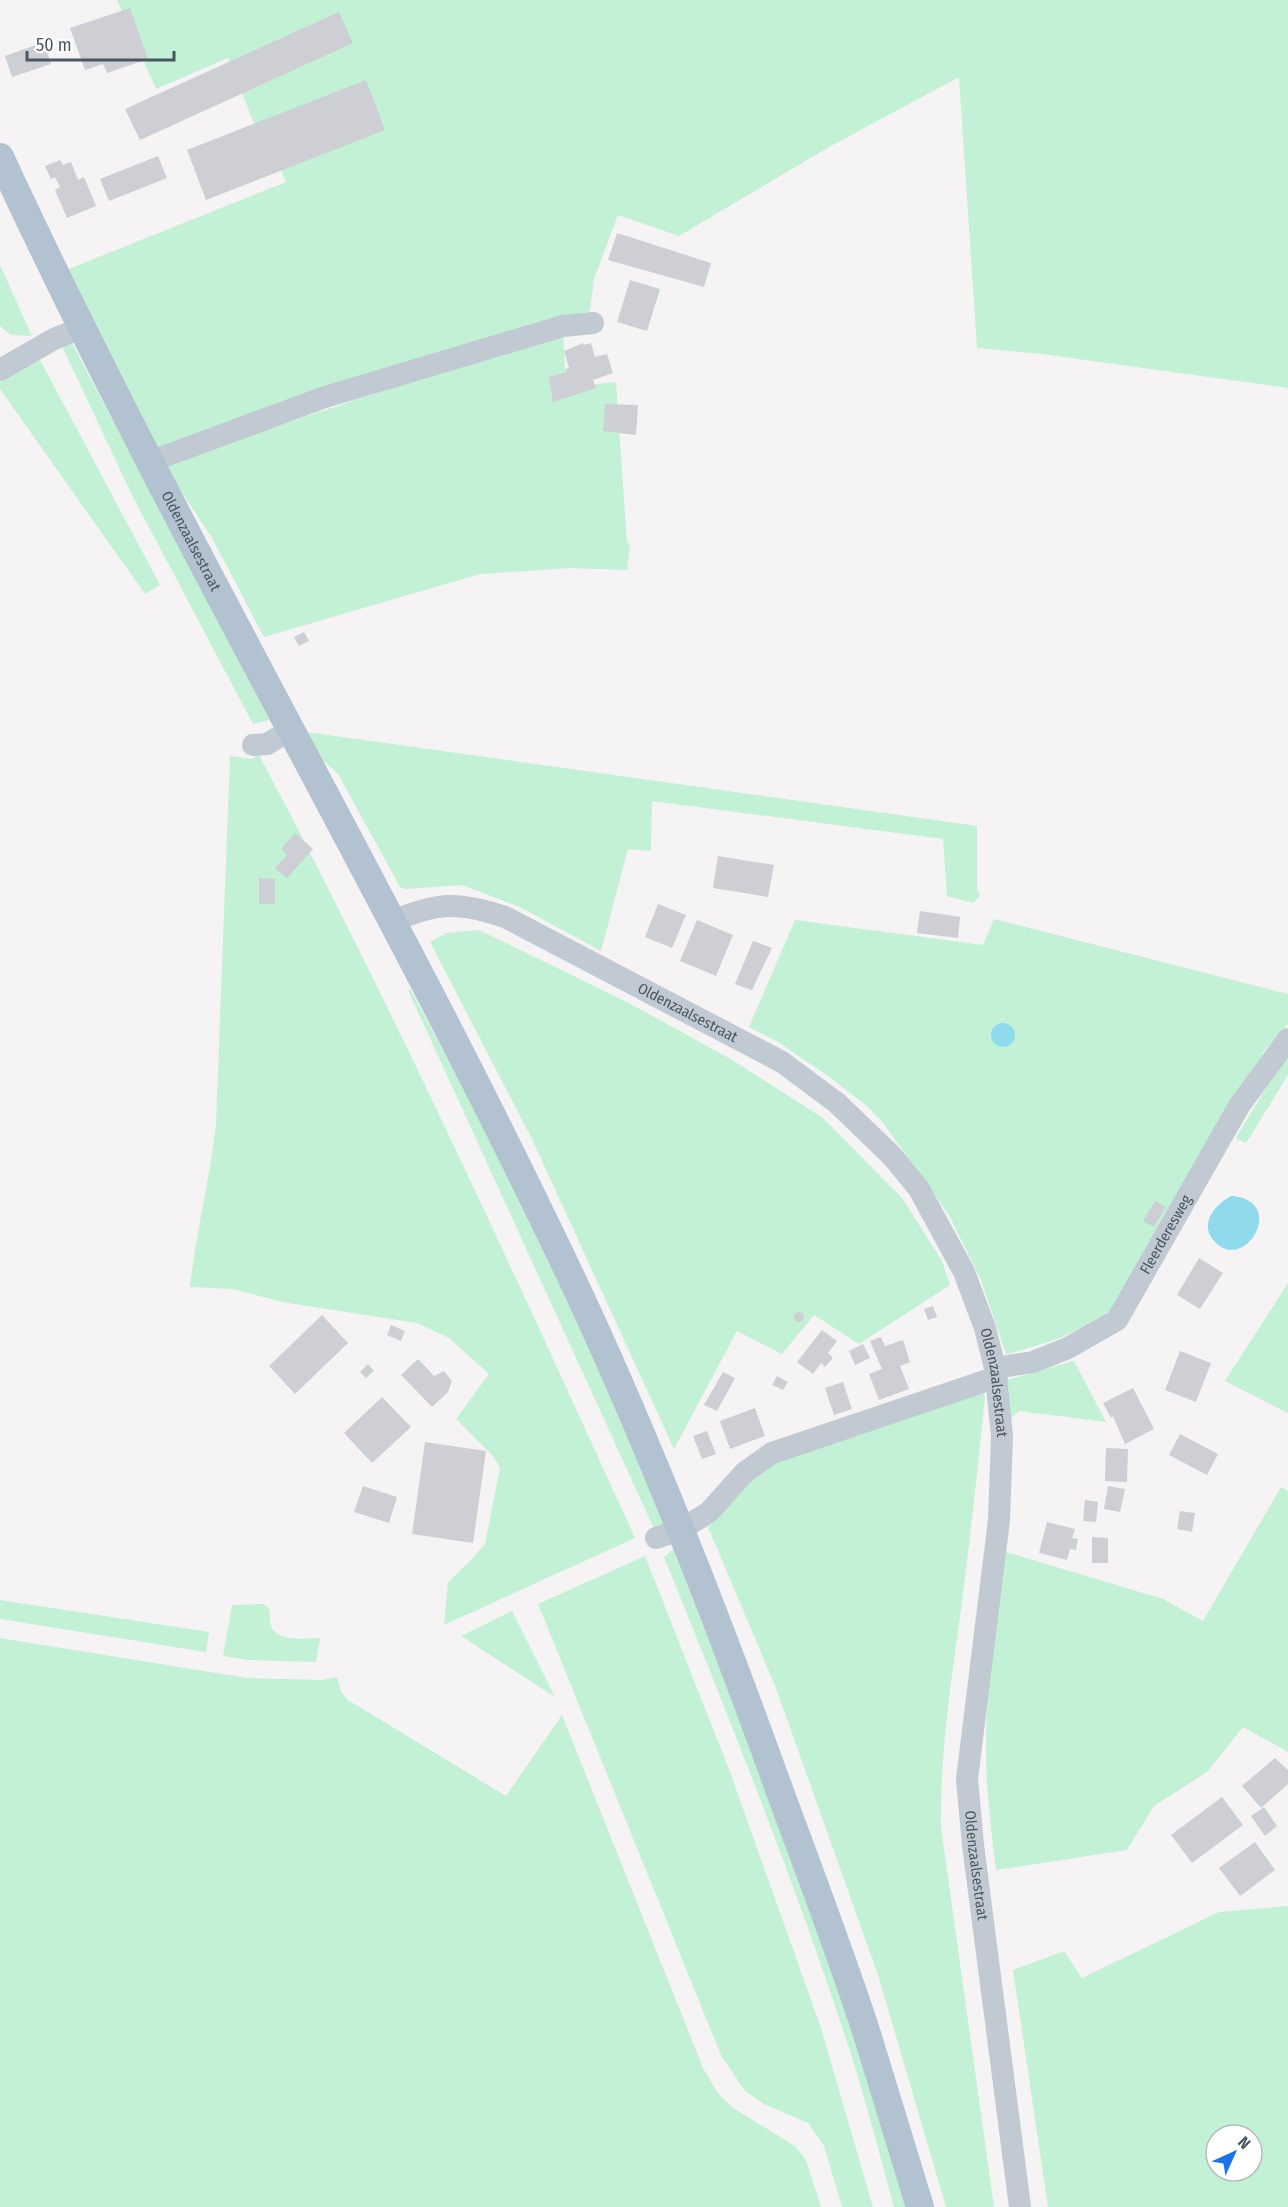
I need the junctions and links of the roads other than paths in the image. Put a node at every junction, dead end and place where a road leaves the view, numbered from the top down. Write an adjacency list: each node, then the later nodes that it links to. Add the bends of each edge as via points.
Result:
1 (0, 157): 3 (main road, Oldenzaalsestraat)
2 (593, 323): 5 (street, via 563,326 325,397)
3 (81, 328): 4 (street); 5 (main road, Oldenzaalsestraat)
4 (0, 370)
5 (149, 462): 6 (main road, Oldenzaalsestraat)
6 (292, 729): 7 (street, via 267,744); 8 (main road, Oldenzaalsestraat)
7 (253, 745)
8 (391, 922): 10 (street, Oldenzaalsestraat, via 422,908 448,904 472,906 505,917 782,1062 854,1119 919,1189 964,1272); 11 (main road, Oldenzaalsestraat, via 580,1297)
9 (1288, 1039): 10 (street, Fleerderesweg, via 1239,1106 1117,1320 1059,1352)
10 (996, 1372): 11 (street, Fleerderesweg, via 772,1453 745,1472 709,1512); 13 (street, Oldenzaalsestraat, via 1002,1436 999,1520 967,1779)
11 (669, 1533): 12 (main road, Oldenzaalsestraat, via 866,2030)
12 (920, 2207)
13 (1020, 2207)

